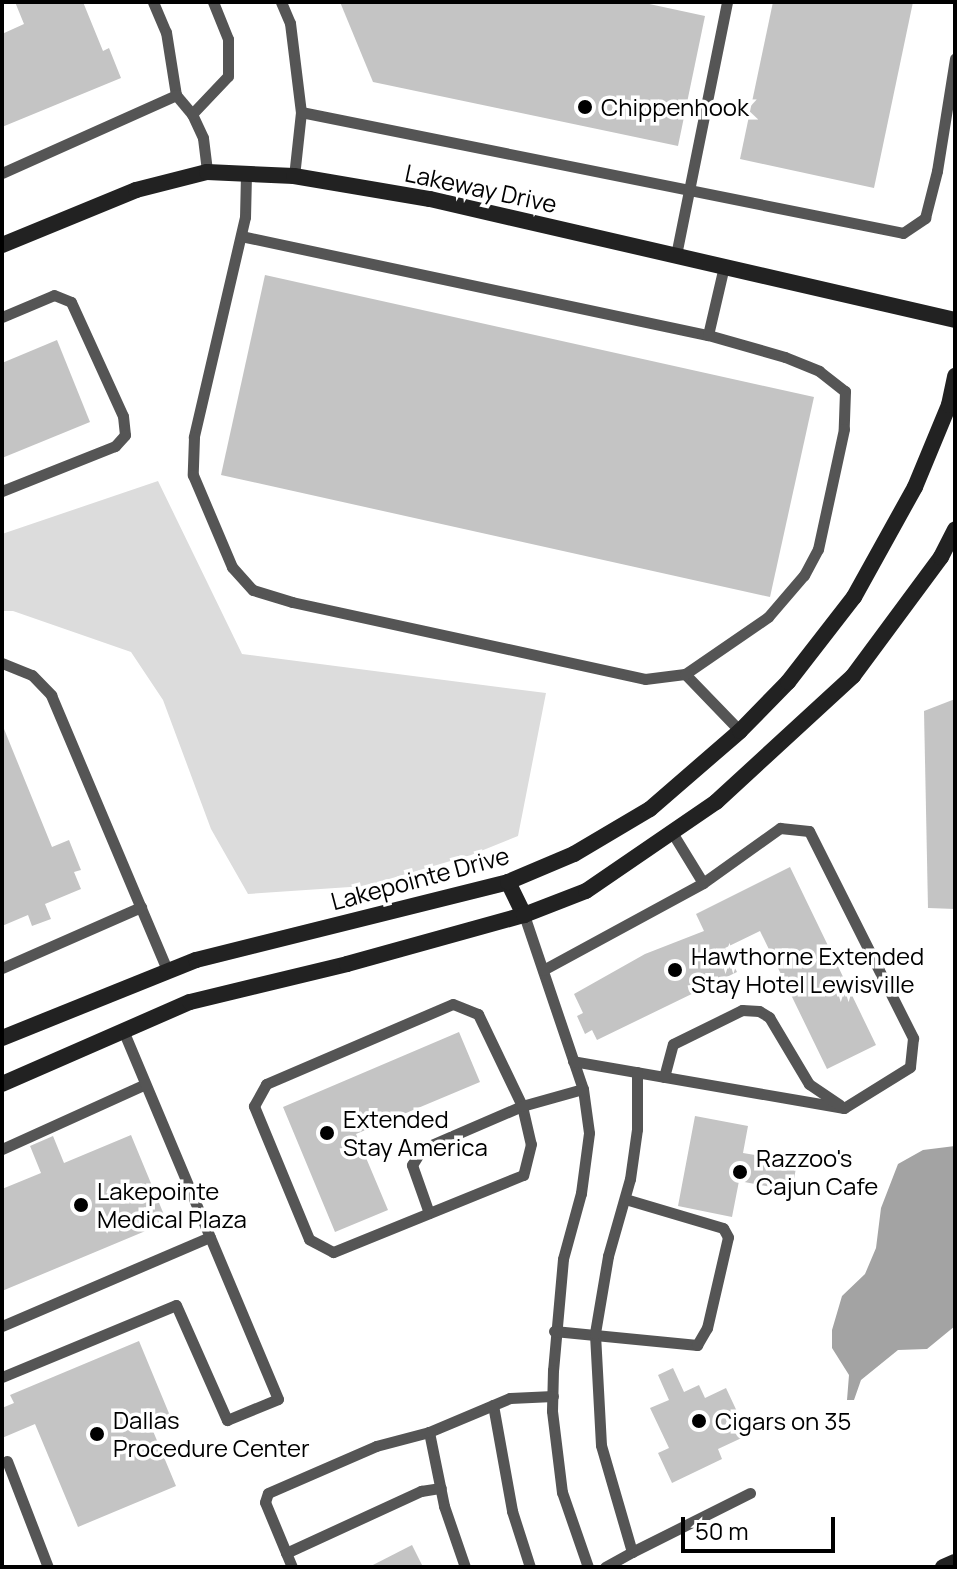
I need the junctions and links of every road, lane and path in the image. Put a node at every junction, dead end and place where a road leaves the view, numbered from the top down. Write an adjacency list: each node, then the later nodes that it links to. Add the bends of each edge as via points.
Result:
1 (153, 2): 6 (lane, via 166,32)
2 (213, 2): 8 (lane, via 228,39 228,76)
3 (281, 2): 7 (lane, via 290,23)
4 (727, 2): 13 (lane)
5 (955, 64): 13 (lane, via 925,218 903,233)
6 (176, 95): 8 (lane); 10 (lane)
7 (301, 112): 12 (lane); 13 (lane)
8 (192, 114): 9 (lane, via 203,138)
9 (207, 172): 11 (main road, Lakeway Drive); 15 (main road, Lakeway Drive, via 136,190)
10 (2, 173)
11 (246, 174): 12 (main road, Lakeway Drive); 14 (lane)
12 (294, 176): 16 (main road, Lakeway Drive, via 430,199)
13 (689, 192): 16 (lane)
14 (241, 236): 20 (lane); 25 (lane, via 194,437 193,475 232,567 253,590 614,673 645,679)
15 (2, 245)
16 (676, 255): 17 (main road, Lakeway Drive)
17 (724, 266): 19 (main road, Lakeway Drive); 20 (lane)
18 (2, 317): 22 (lane, via 54,295 71,302 123,416 125,435 115,446)
19 (955, 320)
20 (708, 335): 25 (lane, via 819,371 845,391 844,429 818,549 804,575 768,617)
21 (955, 376): 26 (main road, Lakepointe Drive, via 933,446 861,586 788,682)
22 (2, 491)
23 (955, 529): 27 (main road, via 941,557 853,676 716,802)
24 (2, 663): 30 (lane, via 32,675 51,695)
25 (685, 674): 26 (lane)
26 (740, 731): 28 (main road, Lakepointe Drive, via 650,809 574,854)
27 (673, 834): 29 (lane); 31 (main road, via 586,891)
28 (508, 882): 31 (main road); 33 (main road, Lakepointe Drive)
29 (703, 883): 34 (lane); 44 (lane, via 780,828 809,831 913,1038 910,1067)
30 (141, 907): 32 (lane); 33 (lane)
31 (524, 915): 34 (lane); 35 (main road, via 190,1002)
32 (2, 968)
33 (167, 970): 36 (main road, Lakepointe Drive)
34 (543, 970): 37 (lane)
35 (123, 1031): 40 (main road); 41 (lane)
36 (2, 1038)
37 (573, 1061): 38 (lane); 42 (lane)
38 (637, 1072): 39 (lane); 46 (lane, via 637,1129)
39 (664, 1077): 44 (lane); 44 (lane, via 673,1044 742,1010 759,1011 769,1017 809,1084)
40 (2, 1084)
41 (145, 1084): 45 (lane); 48 (lane)
42 (583, 1089): 43 (lane); 50 (lane, via 589,1133)
43 (522, 1106): 47 (lane, via 531,1144 523,1175); 47 (lane, via 422,1149 412,1165); 47 (lane, via 478,1014 453,1004 266,1084 254,1106 309,1239 333,1252)
44 (844, 1108)
45 (2, 1149)
46 (625, 1199): 51 (lane, via 608,1256); 51 (lane, via 723,1228 728,1237 707,1328 697,1345)
47 (429, 1213)
48 (210, 1237): 49 (lane); 52 (lane, via 278,1399 227,1420 176,1305)
49 (2, 1326)
50 (554, 1331): 51 (lane); 53 (lane)
51 (595, 1333): 59 (lane, via 601,1445)
52 (2, 1377)
53 (553, 1396): 54 (lane, via 510,1398); 66 (lane, via 562,1492)
54 (493, 1405): 55 (lane); 65 (lane, via 512,1511)
55 (429, 1432): 57 (lane); 60 (lane, via 376,1446 268,1493 265,1502)
56 (7, 1461): 62 (lane)
57 (441, 1488): 60 (lane, via 421,1491); 64 (lane)
58 (750, 1493): 59 (lane)
59 (632, 1552): 67 (lane)
60 (286, 1553): 63 (lane)
61 (955, 1562): 68 (main road)
62 (48, 1567)
63 (292, 1567)
64 (465, 1567)
65 (530, 1567)
66 (588, 1567)
67 (605, 1567)
68 (943, 1567)

